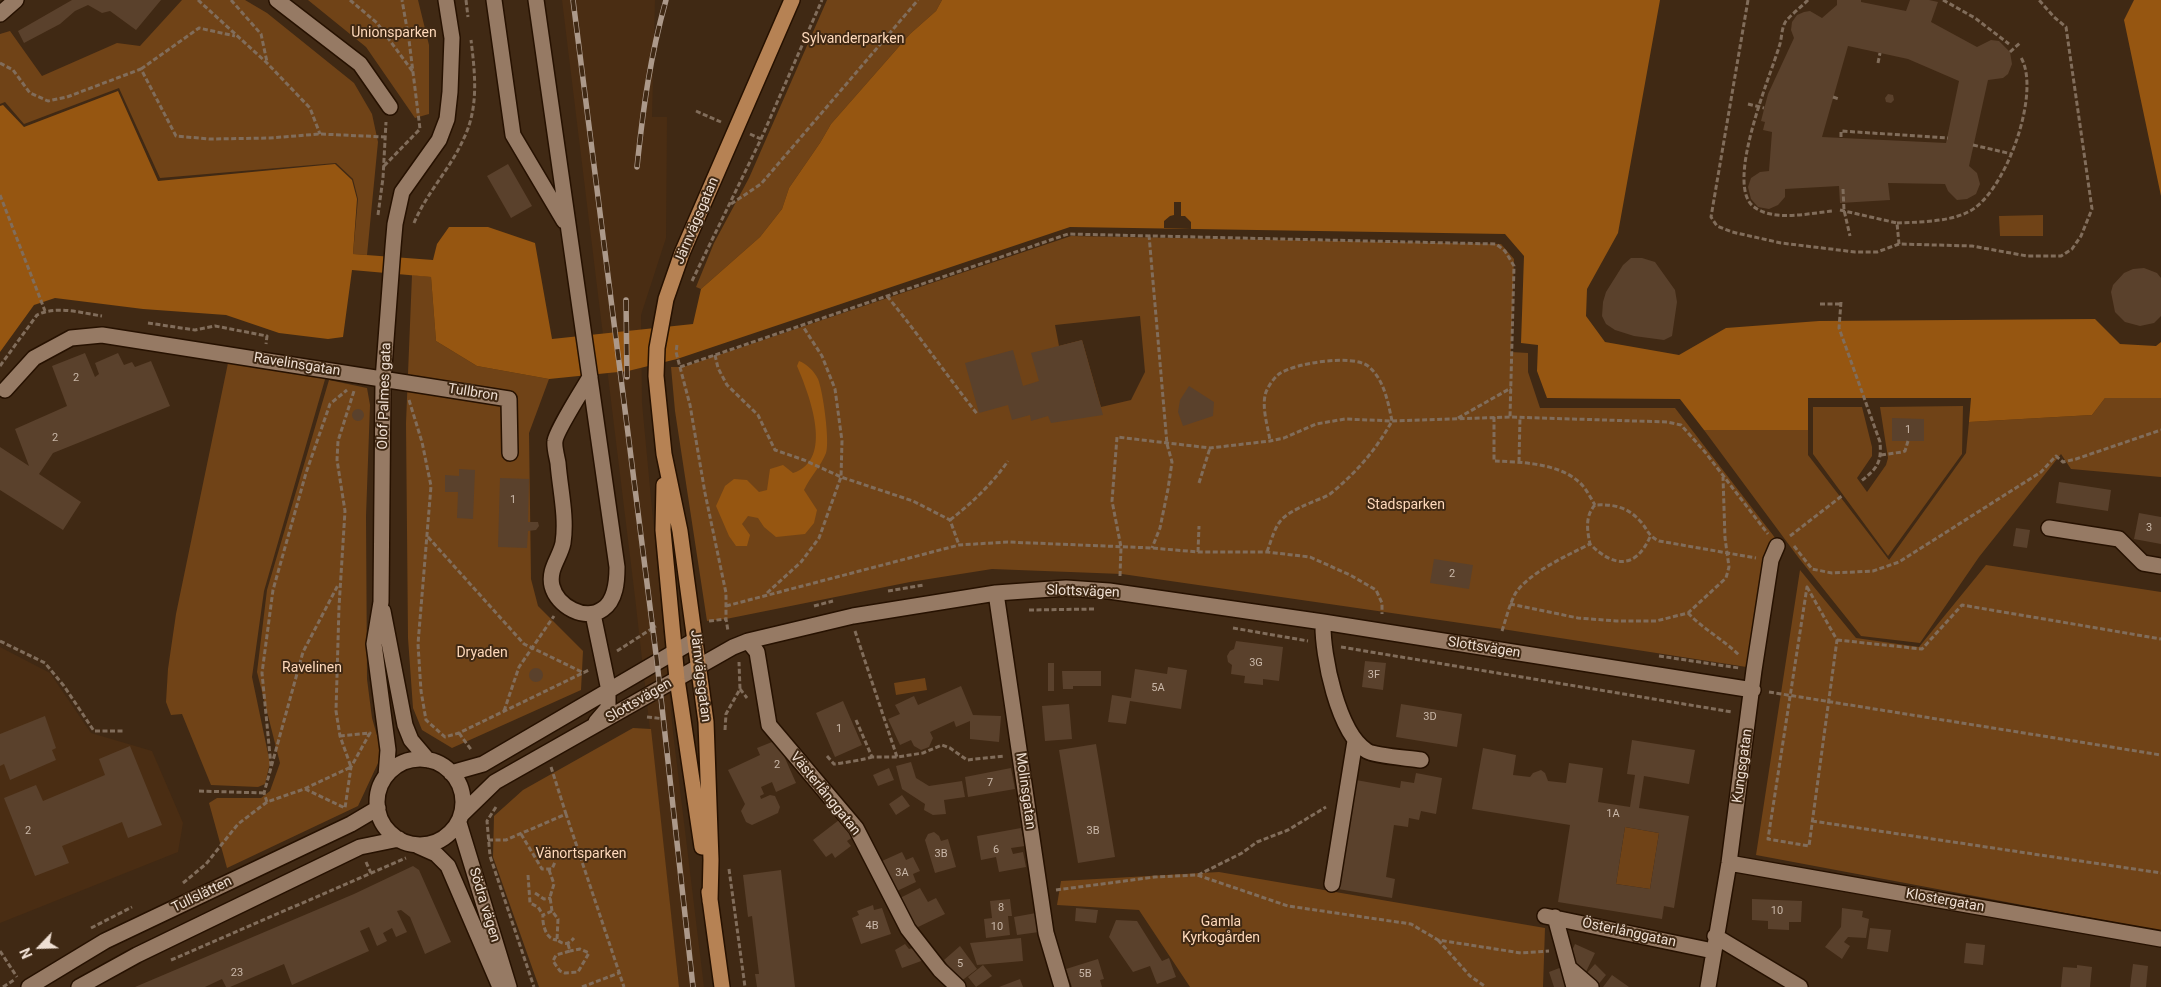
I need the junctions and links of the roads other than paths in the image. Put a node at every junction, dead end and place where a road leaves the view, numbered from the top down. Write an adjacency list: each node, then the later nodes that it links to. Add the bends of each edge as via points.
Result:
1 (16, 0): 7 (street)
2 (277, 0): 8 (street, via 360,64)
3 (446, 0): 11 (street, Olof Palmes gata, via 452,38 446,118 439,140 402,192 395,224)
4 (494, 0): 9 (street, via 513,135)
5 (536, 0): 9 (street)
6 (792, 0): 14 (main road, Järnvägsgatan, via 682,253 662,317 656,376)
7 (0, 14)
8 (390, 107)
9 (568, 226): 10 (street)
10 (590, 378): 20 (street, via 617,575 611,599 604,609); 20 (street, via 555,440 563,544 553,566 552,586 560,602 575,612)
11 (383, 380): 12 (street, Ravelinsgatan, via 102,336 71,338 34,358); 13 (street, Tullbron, via 509,399); 19 (street, Olof Palmes gata)
12 (5, 390)
13 (510, 453)
14 (664, 454): 22 (main road, Järnvägsgatan, via 680,531); 24 (main road, Järnvägsgatan, via 663,530)
15 (2048, 528): 17 (street, via 2119,539 2143,563)
16 (1782, 542): 27 (street, Kungsgatan, via 1771,560)
17 (2161, 566)
18 (996, 593): 21 (street, Slottsvägen, via 1066,588 1109,591); 23 (street, Slottsvägen); 51 (street, Molinsgatan, via 1046,933)
19 (381, 602): 31 (street, Olof Palmes gata, via 405,725 411,740); 34 (street, Olof Palmes gata, via 374,644 388,750)
20 (594, 614): 28 (street)
21 (1323, 622): 27 (street, Slottsvägen); 30 (street, via 1322,644 1332,690)
22 (695, 640): 24 (street, Slottsvägen); 25 (main road, Järnvägsgatan)
23 (753, 647): 25 (street, Slottsvägen, via 733,647); 50 (street, Västerlånggatan, via 769,725 856,828 908,929 940,970)
24 (675, 651): 26 (main road, Järnvägsgatan); 28 (street, Slottsvägen)
25 (698, 667): 26 (street, Slottsvägen); 41 (main road, Järnvägsgatan, via 706,722)
26 (678, 679): 29 (street, Slottsvägen); 41 (main road, Järnvägsgatan)
27 (1753, 690): 39 (street, Kungsgatan)
28 (608, 692): 29 (street, via 608,708); 33 (street, Slottsvägen, via 484,764)
29 (592, 727): 36 (street, Slottsvägen, via 495,782)
30 (1355, 741): 32 (street, via 1368,752); 40 (street)
31 (428, 760): 33 (street, via 438,763); 34 (street, via 400,764)
32 (1421, 760)
33 (450, 773): 36 (street, via 462,792)
34 (386, 776): 35 (street, via 379,790)
35 (378, 808): 37 (street, via 385,826); 45 (street, Tullslätten)
36 (460, 819): 38 (street, via 450,834); 48 (street, Södra vägen)
37 (399, 839): 38 (street); 46 (street, Tullslätten, via 360,847 137,955)
38 (416, 854): 47 (street, Södra vägen, via 436,854 448,866)
39 (1729, 863): 42 (street, Klostergatan); 43 (street, Kungsgatan)
40 (1332, 884)
41 (710, 901): 49 (main road, Järnvägsgatan)
42 (2161, 938)
43 (1714, 944): 44 (street, Österlånggatan, via 1550,916); 54 (street, Kungsgatan); 55 (street, Österlånggatan)
44 (1569, 968): 52 (street); 53 (street)
45 (23, 982)
46 (79, 987)
47 (500, 987)
48 (509, 987)
49 (722, 987)
50 (958, 987)
51 (1062, 987)
52 (1574, 987)
53 (1591, 987)
54 (1708, 987)
55 (1800, 987)

